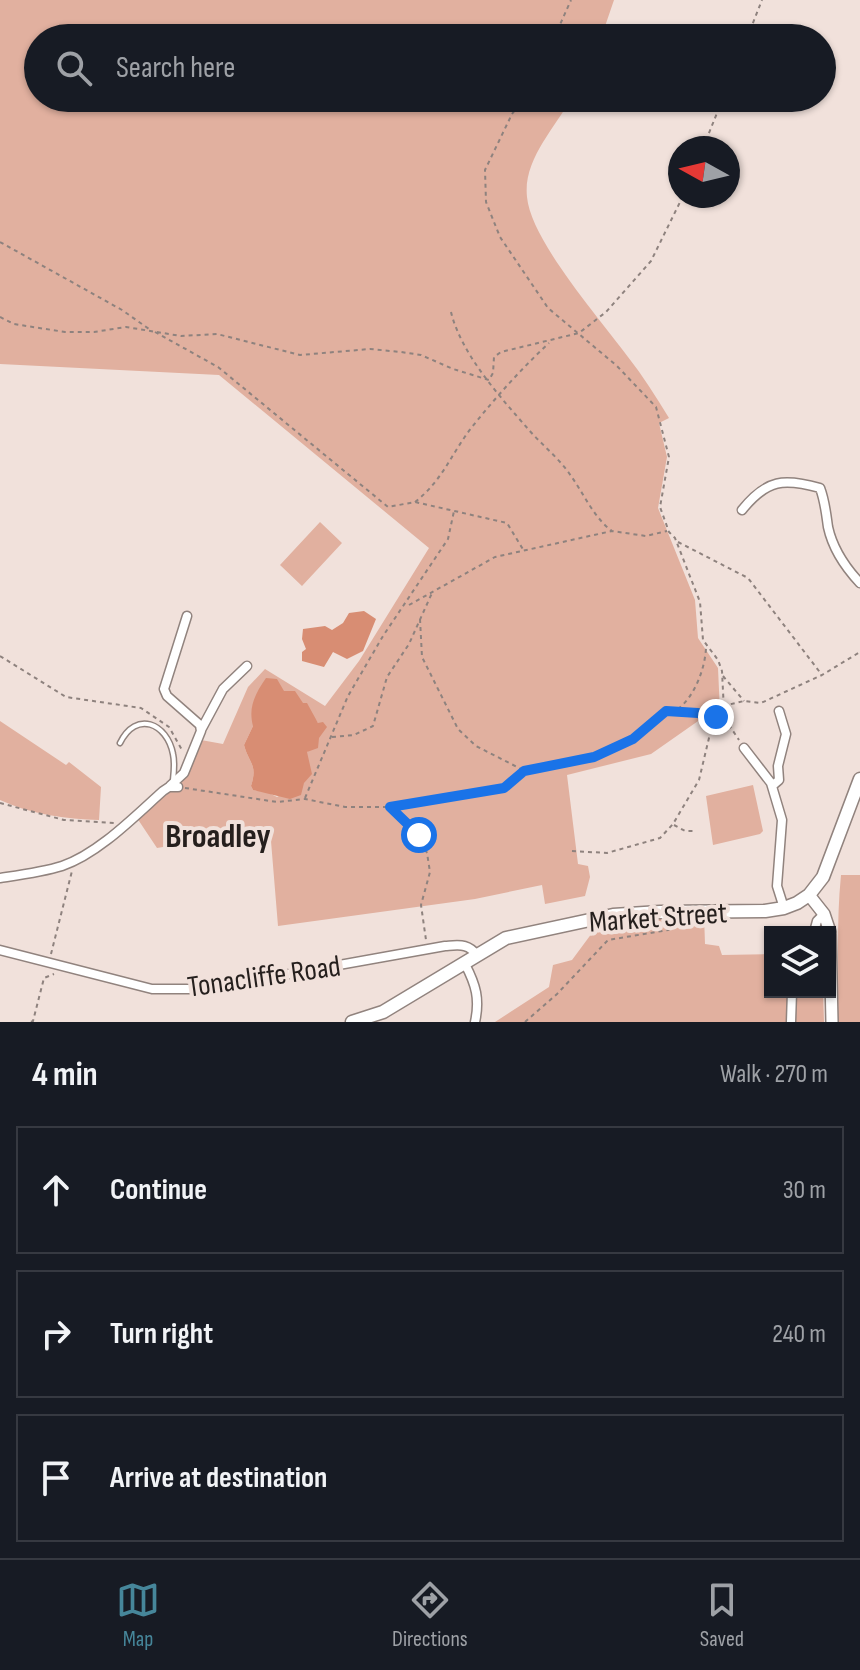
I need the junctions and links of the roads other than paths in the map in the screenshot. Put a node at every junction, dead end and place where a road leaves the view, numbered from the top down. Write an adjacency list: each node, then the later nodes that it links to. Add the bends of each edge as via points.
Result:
1 (742, 510): 2 (street, via 767,485 794,481 820,488 841,562)
2 (860, 583)
3 (187, 616): 6 (street, via 164,689)
4 (247, 666): 6 (street, via 223,689)
5 (779, 711): 11 (street, via 786,734 779,780)
6 (201, 731): 10 (street)
7 (120, 743): 10 (lane, via 133,725 152,724 172,750)
8 (744, 748): 11 (street)
9 (860, 779): 13 (main road, Market Street, via 833,858)
10 (173, 786): 12 (street, via 74,860)
11 (772, 786): 14 (street, via 782,820 777,886)
12 (0, 878)
13 (809, 895): 14 (main road, Market Street); 15 (main road)
14 (784, 908): 19 (main road, Market Street, via 613,915 506,938)
15 (824, 914): 16 (street); 17 (main road)
16 (816, 926)
17 (828, 926)
18 (0, 950): 19 (street, Tonacliffe Road, via 152,989 205,989 463,944)
19 (478, 956): 20 (main road, Market Street)
20 (465, 964): 23 (main road, Market Street, via 383,1012); 24 (street, via 476,985)
21 (792, 998): 25 (street)
22 (831, 998): 26 (main road)
23 (352, 1022)
24 (475, 1022)
25 (791, 1022)
26 (832, 1022)

